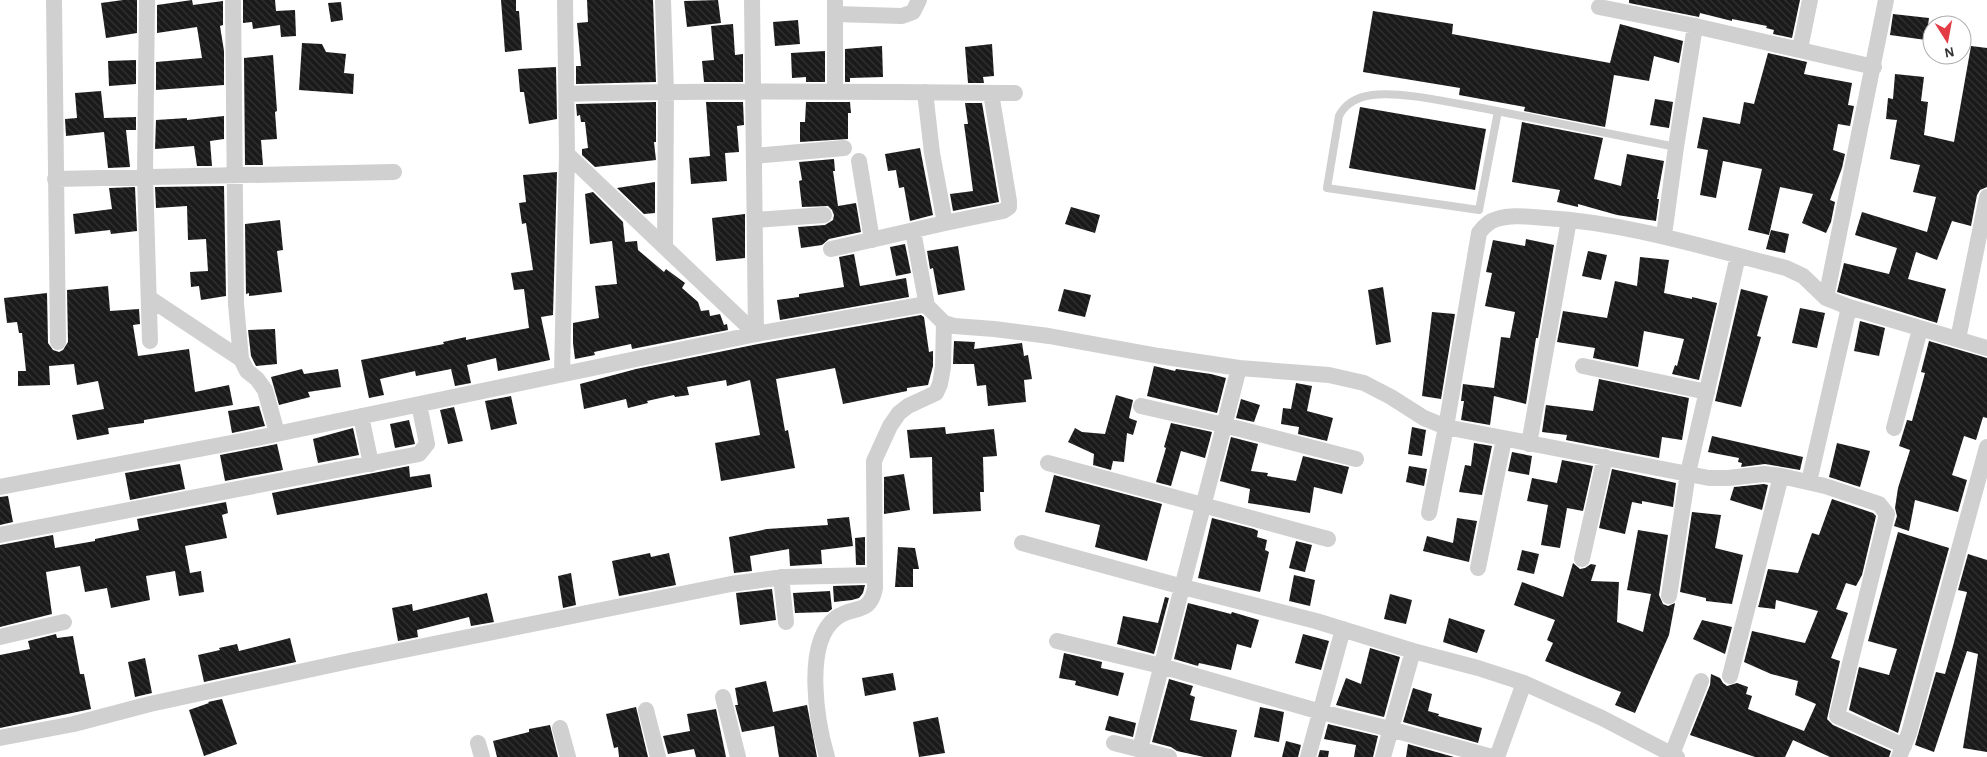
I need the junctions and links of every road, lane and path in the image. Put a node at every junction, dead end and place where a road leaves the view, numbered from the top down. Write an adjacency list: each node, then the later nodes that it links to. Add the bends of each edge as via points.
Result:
1 (54, 0): 31 (street)
2 (147, 0): 30 (street)
3 (233, 0): 29 (street)
4 (565, 0): 20 (street)
5 (663, 0): 15 (street)
6 (752, 0): 17 (street)
7 (919, 0): 10 (street, via 913,12 902,16)
8 (1810, 0): 13 (street)
9 (1886, 0): 14 (street)
10 (835, 7): 16 (street)
11 (1599, 7): 12 (street)
12 (1695, 26): 13 (street); 23 (street)
13 (1800, 50): 14 (street)
14 (1874, 67): 44 (street)
15 (666, 91): 17 (street); 20 (street); 40 (street)
16 (835, 91): 17 (street); 18 (street)
17 (753, 92): 26 (street)
18 (925, 92): 19 (street); 36 (street)
19 (991, 93): 21 (street); 36 (street, via 1009,207)
20 (567, 94): 25 (street)
21 (1015, 94)
22 (1498, 112): 22 (lane, via 1400,96 1374,94 1358,98 1344,106 1339,116 1327,188 1479,210); 23 (lane)
23 (1676, 147): 38 (street)
24 (844, 148): 26 (street)
25 (567, 154): 40 (street); 57 (street)
26 (754, 156): 34 (street)
27 (859, 161): 39 (street)
28 (394, 172): 29 (street)
29 (234, 174): 30 (street); 54 (street, via 236,304)
30 (145, 176): 31 (street); 43 (street)
31 (55, 179): 52 (street)
32 (1987, 197): 50 (street)
33 (824, 215): 34 (street)
34 (755, 220): 49 (street)
35 (1569, 220): 38 (street); 63 (street, via 1496,219 1479,233); 67 (street)
36 (945, 223): 37 (street)
37 (913, 231): 39 (street); 45 (street)
38 (1664, 236): 42 (street)
39 (872, 240): 41 (street)
40 (665, 247): 49 (street)
41 (831, 249)
42 (1738, 256): 44 (street, via 1786,268 1802,276); 58 (street)
43 (149, 298): 51 (street); 54 (street)
44 (1826, 298): 46 (street)
45 (927, 306): 47 (street); 49 (street)
46 (1849, 307): 48 (street); 75 (street)
47 (944, 323): 56 (street, via 1049,336 1117,350); 84 (street, via 943,367 936,393 899,413 874,461)
48 (1920, 328): 50 (street); 64 (street)
49 (756, 334): 57 (street)
50 (1958, 339): 53 (street)
51 (150, 340)
52 (58, 342)
53 (1987, 348)
54 (241, 359): 65 (street, via 264,390)
55 (1584, 366): 58 (street)
56 (1239, 368): 62 (street); 63 (street, via 1329,375 1364,382 1424,418)
57 (562, 374): 59 (street)
58 (1707, 392): 73 (street)
59 (419, 404): 61 (street); 72 (street, via 427,444 424,450 419,454)
60 (1141, 406): 62 (street)
61 (361, 416): 65 (street); 72 (street)
62 (1224, 425): 70 (street); 77 (street)
63 (1446, 427): 66 (street); 78 (street)
64 (1894, 428)
65 (277, 433): 76 (street)
66 (1504, 439): 67 (street); 83 (street)
67 (1528, 444): 69 (street)
68 (1987, 447): 106 (street)
69 (1605, 457): 73 (street); 82 (street)
70 (1356, 459)
71 (1048, 463): 77 (street)
72 (371, 464): 79 (street)
73 (1688, 473): 74 (street, via 1719,478 1764,474); 87 (street)
74 (1780, 476): 75 (street); 95 (street)
75 (1809, 482): 106 (street, via 1879,504 1887,514 1837,716)
76 (0, 487)
77 (1204, 505): 80 (street); 86 (street)
78 (1429, 513)
79 (0, 535)
80 (1328, 539)
81 (1022, 543): 86 (street)
82 (1582, 559)
83 (1478, 568)
84 (875, 575): 85 (street); 111 (street, via 870,603 837,617 829,624 818,653 818,715)
85 (781, 577): 89 (street); 103 (street, via 731,584 344,662)
86 (1183, 587): 90 (street); 94 (street)
87 (1669, 596)
88 (64, 622): 91 (street)
89 (786, 622)
90 (1343, 628): 93 (street); 100 (street)
91 (0, 637)
92 (1057, 641): 94 (street)
93 (1413, 650): 97 (street); 102 (street)
94 (1161, 666): 100 (street); 105 (street)
95 (1730, 676)
96 (1701, 681): 107 (street)
97 (1524, 683): 107 (street, via 1602,718); 116 (street)
98 (722, 696): 110 (street)
99 (646, 710): 109 (street)
100 (1321, 712): 102 (street); 113 (street)
101 (560, 728): 108 (street)
102 (1390, 729): 114 (street); 115 (street)
103 (0, 738)
104 (1114, 743): 105 (street)
105 (1140, 750): 112 (street)
106 (1902, 751)
107 (1674, 756)
108 (568, 757)
109 (658, 757)
110 (738, 757)
111 (828, 757)
112 (1169, 757)
113 (1308, 757)
114 (1382, 757)
115 (1492, 757)
116 (1497, 757)

